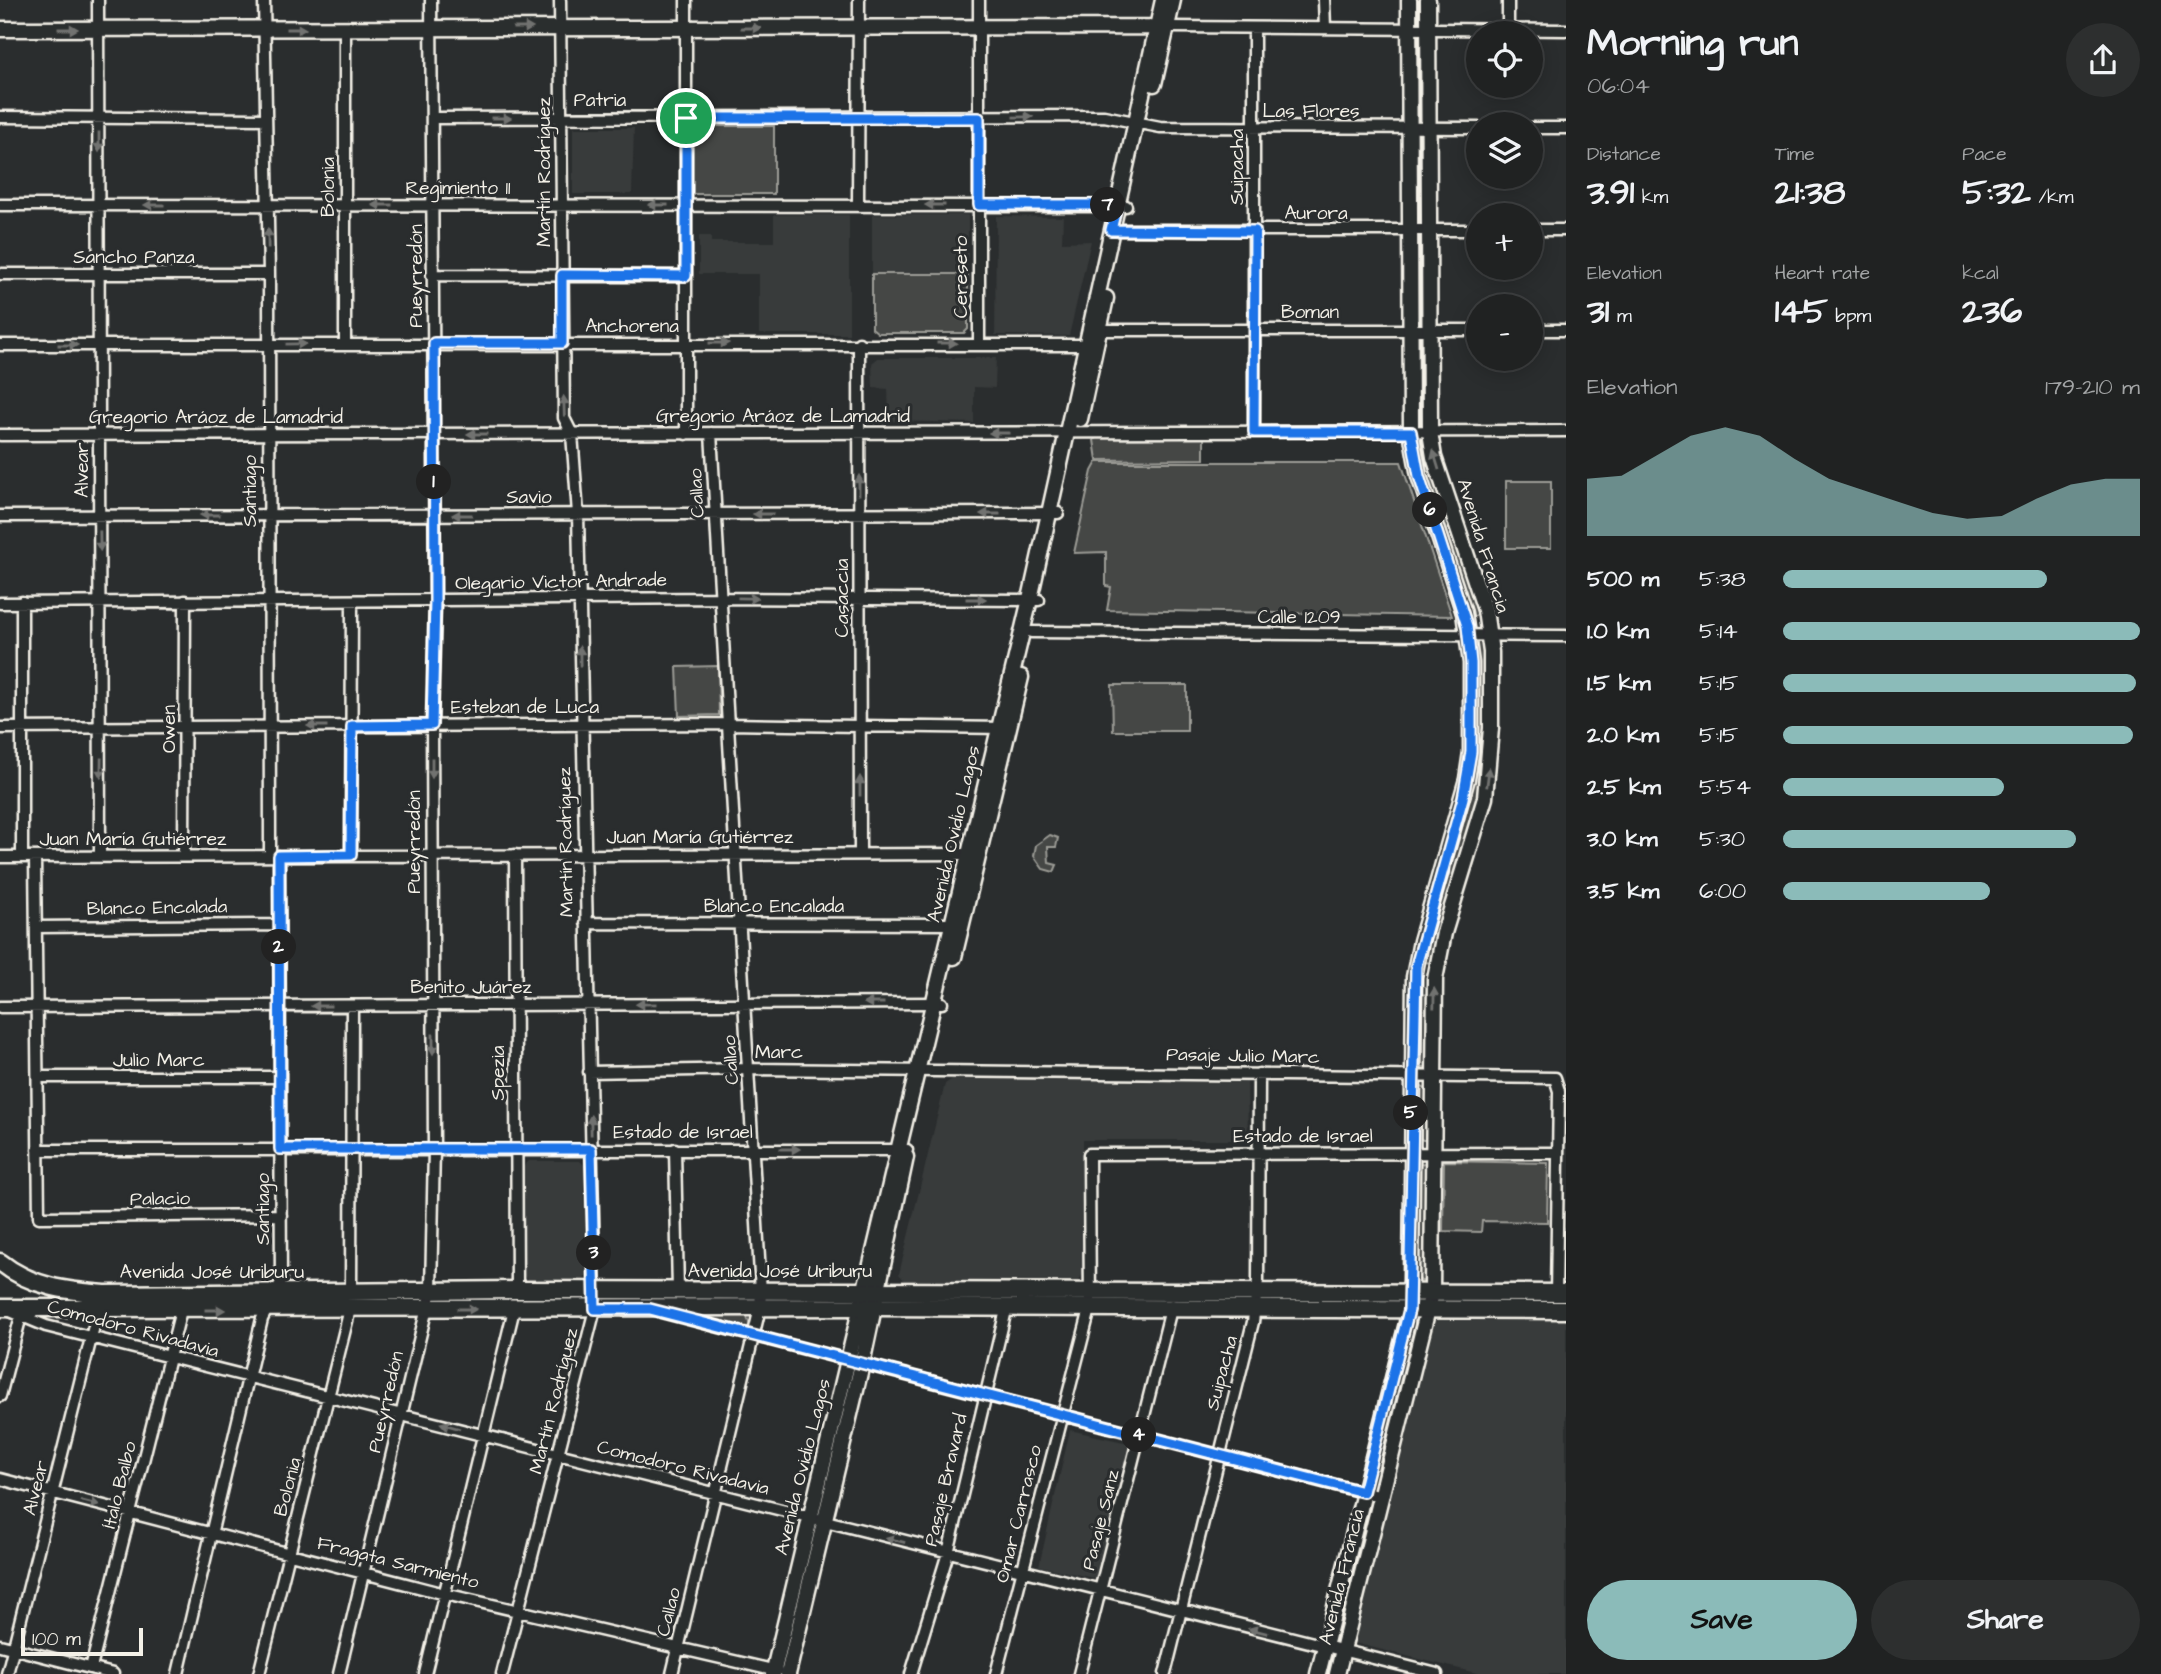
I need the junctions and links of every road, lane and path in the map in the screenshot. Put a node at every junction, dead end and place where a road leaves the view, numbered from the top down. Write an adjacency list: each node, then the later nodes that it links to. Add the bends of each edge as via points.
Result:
1 (98, 0): 25 (street, Alvear)
2 (264, 0): 26 (street, Santiago)
3 (431, 0): 19 (street, Pueyrredón)
4 (560, 0): 20 (street, Martín Rodríguez)
5 (686, 0): 21 (street)
6 (859, 0): 15 (street)
7 (979, 0): 16 (street, Cereseto)
8 (1163, 0): 17 (street, Avenida Ovidio Lagos)
9 (1173, 0): 17 (street, Avenida Ovidio Lagos)
10 (1324, 0): 23 (street)
11 (1409, 0): 27 (street, Avenida Francia)
12 (1427, 0): 28 (street, Avenida Francia)
13 (1508, 0): 14 (street)
14 (1508, 21)
15 (859, 27): 16 (street); 21 (street, one-way to 15); 37 (street)
16 (979, 27): 17 (street); 38 (street, Cereseto)
17 (1163, 27): 22 (street); 40 (street, Avenida Ovidio Lagos)
18 (345, 28): 19 (street); 26 (street, one-way to 18); 50 (street, Bolonia)
19 (431, 28): 20 (street, one-way to 20); 34 (street, Pueyrredón)
20 (560, 28): 21 (street); 35 (street, Martín Rodríguez)
21 (686, 28): 36 (street)
22 (1254, 28): 23 (street); 46 (street, Suipacha)
23 (1325, 28): 27 (street)
24 (0, 29): 25 (street, one-way to 25)
25 (98, 29): 26 (street); 33 (street, Alvear)
26 (265, 29): 39 (street, Santiago)
27 (1409, 29): 28 (street); 41 (street, Avenida Francia)
28 (1428, 29): 29 (street); 42 (street, Avenida Francia)
29 (1466, 29)
30 (1543, 30): 31 (street)
31 (1566, 30)
32 (0, 117): 33 (street)
33 (99, 118): 39 (street); 48 (street, Alvear, one-way to 48)
34 (433, 118): 35 (street, Patria, one-way to 35); 51 (street, Pueyrredón)
35 (561, 118): 36 (street, Patria); 52 (street, Martín Rodríguez)
36 (686, 118): 37 (street, Patria); 53 (street)
37 (858, 118): 38 (street, Patria); 54 (street)
38 (979, 118): 40 (street, Patria, one-way to 40, via 1104,116); 55 (street, Cereseto)
39 (266, 119): 49 (street, Santiago)
40 (1140, 121): 46 (street, Las Flores, via 1160,127); 56 (street, Avenida Ovidio Lagos)
41 (1409, 128): 42 (street, Las Flores); 46 (street, Las Flores); 58 (street, Avenida Francia)
42 (1428, 128): 43 (street, Las Flores); 59 (street, Avenida Francia)
43 (1466, 128)
44 (1543, 128): 45 (street)
45 (1566, 128)
46 (1254, 129): 63 (street, Suipacha)
47 (0, 205): 48 (street, Regimiento 11)
48 (99, 205): 49 (street, Regimiento 11, one-way to 48); 65 (street, Alvear)
49 (268, 205): 50 (street, Regimiento 11); 66 (street, Santiago, one-way to 49)
50 (345, 205): 51 (street, Regimiento 11, one-way to 50); 85 (street, Bolonia)
51 (433, 205): 52 (street, Regimiento 11); 67 (street, Pueyrredón)
52 (562, 205): 53 (street, Regimiento 11, one-way to 52); 68 (street, Martín Rodríguez)
53 (686, 205): 54 (street, Regimiento 11); 69 (street)
54 (858, 205): 55 (street, Regimiento 11, one-way to 54)
55 (979, 205): 56 (street, Regimiento 11); 81 (street, Cereseto)
56 (1121, 206): 57 (street, Avenida Ovidio Lagos)
57 (1116, 230): 63 (street, Aurora); 70 (street, Avenida Ovidio Lagos); 86 (street, Avenida Ovidio Lagos)
58 (1409, 230): 59 (street, Aurora); 63 (street, Aurora); 72 (street, Avenida Francia)
59 (1428, 230): 60 (street, Aurora); 73 (street, Avenida Francia)
60 (1466, 230)
61 (1543, 230): 62 (street)
62 (1566, 230)
63 (1255, 231): 71 (street, Suipacha)
64 (0, 274): 65 (street, Sancho Panza)
65 (99, 274): 66 (street, Sancho Panza); 83 (street, Alvear)
66 (269, 275): 84 (street, Santiago)
67 (432, 275): 68 (street); 78 (street, Pueyrredón)
68 (562, 275): 69 (street); 79 (street, Martín Rodríguez)
69 (686, 276): 80 (street)
70 (1100, 330): 71 (street, Boman); 86 (street, Avenida Ovidio Lagos)
71 (1255, 330): 72 (street, Boman); 88 (street, Suipacha)
72 (1409, 330): 73 (street, Boman); 89 (street, Avenida Francia)
73 (1429, 330): 74 (street, Boman); 90 (street, Avenida Francia)
74 (1466, 330)
75 (1543, 330): 76 (street)
76 (1566, 330)
77 (859, 342): 80 (street, Anchorena, one-way to 77); 81 (street, Anchorena, one-way to 81); 92 (street, Casaccia)
78 (434, 343): 79 (street, Anchorena); 85 (street, Anchorena); 95 (street, Pueyrredón)
79 (562, 343): 80 (street, Anchorena); 96 (street, Martín Rodríguez, one-way to 79, via 564,418)
80 (686, 344): 97 (street)
81 (979, 344): 86 (street, Anchorena)
82 (0, 345): 83 (street, Anchorena, one-way to 83)
83 (101, 345): 84 (street, Anchorena); 99 (street, Alvear)
84 (269, 345): 85 (street, Anchorena, one-way to 85); 94 (street, Santiago)
85 (345, 345)
86 (1092, 345): 93 (street, Avenida Ovidio Lagos)
87 (1566, 431): 90 (street, Gregorio Aráoz de Lamadrid)
88 (1254, 432): 89 (street, Gregorio Aráoz de Lamadrid); 93 (street, Gregorio Aráoz de Lamadrid)
89 (1411, 432): 90 (street, Gregorio Aráoz de Lamadrid); 120 (street, Avenida Francia, via 1419,476)
90 (1430, 432): 121 (street, Avenida Francia, one-way to 90)
91 (711, 433): 92 (street, Gregorio Aráoz de Lamadrid); 97 (street, Gregorio Aráoz de Lamadrid); 102 (street, Callao)
92 (859, 433): 93 (street, Gregorio Aráoz de Lamadrid, one-way to 92); 103 (street, Casaccia, one-way to 92)
93 (1072, 433): 100 (street, Avenida Ovidio Lagos)
94 (267, 434): 95 (street, Gregorio Aráoz de Lamadrid); 99 (street, Gregorio Aráoz de Lamadrid); 104 (street, Santiago)
95 (433, 434): 96 (street, Gregorio Aráoz de Lamadrid, one-way to 95); 105 (street, Pueyrredón)
96 (572, 434): 97 (street, Gregorio Aráoz de Lamadrid); 101 (street, Martín Rodríguez)
97 (686, 434)
98 (0, 435): 99 (street, Gregorio Aráoz de Lamadrid)
99 (99, 435): 107 (street, Alvear)
100 (1054, 513): 103 (street, Savio, one-way to 103); 111 (street, Avenida Ovidio Lagos)
101 (578, 514): 102 (street, Savio); 105 (street, Savio, one-way to 105); 109 (street, Martín Rodríguez)
102 (715, 514): 103 (street, Savio, one-way to 102); 108 (street, Callao)
103 (859, 514): 110 (street, Casaccia)
104 (268, 515): 105 (street, Savio); 107 (street, Savio, one-way to 107); 113 (street, Santiago)
105 (435, 515): 115 (street, Pueyrredón)
106 (0, 516): 107 (street, Savio)
107 (99, 516): 117 (street, Alvear, one-way to 117)
108 (720, 598): 109 (street, Olegario Victor Andrade); 110 (street, Olegario Victor Andrade, one-way to 110); 124 (street, Callao)
109 (579, 599): 115 (street, Olegario Victor Andrade); 123 (street, Martín Rodríguez, one-way to 109)
110 (860, 600): 111 (street, Olegario Victor Andrade, one-way to 111); 130 (street, Casaccia)
111 (1034, 600): 119 (street, Avenida Ovidio Lagos); 133 (street, Avenida Ovidio Lagos)
112 (186, 601): 113 (street, Olegario Victor Andrade); 117 (street, Olegario Victor Andrade); 128 (street, Owen)
113 (267, 601): 114 (street, Olegario Victor Andrade); 129 (street, Santiago)
114 (352, 601): 115 (street, Olegario Victor Andrade); 126 (street)
115 (435, 601): 125 (street, Pueyrredón)
116 (22, 602): 117 (street, Olegario Victor Andrade); 118 (street, Olegario Victor Andrade); 132 (street)
117 (101, 602): 127 (street, Alvear)
118 (0, 603)
119 (1031, 632): 120 (street, Calle 1209); 133 (street, Avenida Ovidio Lagos)
120 (1469, 636): 121 (street, Calle 1209); 165 (street, Avenida Francia, via 1470,765 1416,966)
121 (1490, 636): 122 (street, Calle 1209); 166 (street, Avenida Francia, one-way to 121, via 1434,979 1489,776)
122 (1566, 636)
123 (581, 724): 124 (street, Esteban de Luca); 125 (street, Esteban de Luca); 140 (street, Martín Rodríguez)
124 (728, 724): 130 (street, Esteban de Luca); 134 (street, Callao)
125 (432, 725): 126 (street, Esteban de Luca); 138 (street, Pueyrredón, one-way to 138)
126 (352, 726): 129 (street, Esteban de Luca, one-way to 129); 137 (street)
127 (101, 727): 128 (street, Esteban de Luca); 132 (street, Esteban de Luca); 141 (street, Alvear, one-way to 141)
128 (186, 727): 129 (street, Esteban de Luca); 142 (street, Owen)
129 (269, 727): 143 (street, Santiago)
130 (860, 727): 133 (street, Esteban de Luca); 135 (street, Casaccia, one-way to 130)
131 (0, 728): 132 (street, Esteban de Luca)
132 (23, 728): 145 (street)
133 (1004, 728): 136 (street, Avenida Ovidio Lagos)
134 (736, 854): 135 (street, Juan María Gutiérrez); 140 (street, Juan María Gutiérrez); 148 (street, Callao)
135 (860, 854): 136 (street, Juan María Gutiérrez)
136 (974, 854): 149 (street, Avenida Ovidio Lagos)
137 (351, 855): 138 (street, Juan María Gutiérrez); 143 (street, Juan María Gutiérrez)
138 (431, 855): 139 (street, Juan María Gutiérrez); 154 (street, Pueyrredón)
139 (514, 855): 140 (street, Juan María Gutiérrez); 155 (street, Spezia)
140 (584, 855): 147 (street, Martín Rodríguez)
141 (100, 856): 142 (street, Juan María Gutiérrez); 146 (street, Juan María Gutiérrez)
142 (184, 856): 143 (street, Juan María Gutiérrez)
143 (274, 856): 150 (street, Santiago)
144 (0, 857): 145 (street, Juan María Gutiérrez)
145 (22, 857): 146 (street, Juan María Gutiérrez)
146 (35, 857): 151 (street)
147 (586, 923): 148 (street, Blanco Encalada); 156 (street, Martín Rodríguez)
148 (741, 923): 149 (street, Blanco Encalada); 152 (street, Callao)
149 (957, 924): 153 (street, Avenida Ovidio Lagos)
150 (279, 925): 151 (street, Blanco Encalada); 157 (street, Santiago)
151 (36, 927): 160 (street)
152 (745, 1003): 153 (street, Benito Juárez, one-way to 152); 156 (street, Benito Juárez, one-way to 156); 161 (street, Callao)
153 (937, 1003): 162 (street, Avenida Ovidio Lagos)
154 (433, 1004): 155 (street, Benito Juárez); 158 (street, Benito Juárez); 171 (street, Pueyrredón, one-way to 171)
155 (516, 1004): 156 (street, Benito Juárez); 172 (street, Spezia)
156 (588, 1004): 163 (street, Martín Rodríguez)
157 (279, 1006): 158 (street, Benito Juárez, one-way to 157); 160 (street, Benito Juárez); 168 (street, Santiago)
158 (352, 1006): 170 (street)
159 (0, 1007): 160 (street, Benito Juárez)
160 (37, 1007): 167 (street)
161 (750, 1069): 162 (street, Marc); 163 (street, Marc); 175 (street, Callao)
162 (921, 1071): 164 (street, Pasaje Julio Marc); 177 (street, Avenida Ovidio Lagos)
163 (589, 1072): 173 (street, Martín Rodríguez, one-way to 163)
164 (1259, 1074): 165 (street, Pasaje Julio Marc); 178 (street, Suipacha)
165 (1412, 1075): 166 (street, Pasaje Julio Marc); 179 (street, Avenida Francia)
166 (1433, 1076): 180 (street, Avenida Francia); 181 (street, Pasaje Julio Marc, via 1558,1080)
167 (38, 1077): 168 (street, Julio Marc); 176 (street)
168 (280, 1077): 169 (street, Santiago)
169 (280, 1149): 170 (street, Estado de Israel); 176 (street, Estado de Israel); 183 (street, Santiago)
170 (354, 1149): 171 (street, Estado de Israel); 190 (street)
171 (434, 1149): 172 (street, Estado de Israel); 186 (street, Pueyrredón)
172 (516, 1149): 173 (street, Estado de Israel); 185 (street, Spezia)
173 (591, 1149): 174 (street, Estado de Israel); 187 (street, Martín Rodríguez)
174 (675, 1149): 175 (street, Estado de Israel); 188 (street)
175 (755, 1149): 177 (street, Estado de Israel, one-way to 177); 197 (street, Callao)
176 (38, 1150): 183 (street, Palacio, via 39,1217)
177 (903, 1150): 196 (street, Avenida Ovidio Lagos)
178 (1258, 1153): 179 (street, Estado de Israel); 182 (street, Estado de Israel); 192 (street, Suipacha)
179 (1411, 1153): 180 (street, Estado de Israel); 193 (street, Avenida Francia)
180 (1433, 1153): 181 (street, Estado de Israel); 194 (street, Avenida Francia)
181 (1558, 1153): 195 (street)
182 (1089, 1154): 199 (street, Omar Carrasco)
183 (281, 1215): 189 (street, Santiago, via 281,1282)
184 (0, 1262): 189 (main road, Avenida José Uriburu, via 35,1282 79,1292)
185 (517, 1290): 186 (main road, Avenida José Uriburu); 187 (main road, Avenida José Uriburu)
186 (431, 1291): 190 (main road, Avenida José Uriburu); 202 (street, Pueyrredón)
187 (595, 1291): 188 (main road, Avenida José Uriburu); 204 (street, Martín Rodríguez)
188 (678, 1291): 197 (main road, Avenida José Uriburu)
189 (276, 1292): 190 (main road, Avenida José Uriburu); 209 (street, Santiago)
190 (351, 1292)
191 (1172, 1292): 192 (main road, Avenida José Uriburu); 199 (main road, Avenida José Uriburu); 206 (street, Pasaje Sanz)
192 (1257, 1293): 193 (main road, Avenida José Uriburu); 210 (street, Suipacha)
193 (1410, 1293): 194 (main road, Avenida José Uriburu); 211 (street, Avenida Francia)
194 (1432, 1293): 195 (main road, Avenida José Uriburu); 212 (street, Avenida Francia)
195 (1561, 1293): 213 (street)
196 (869, 1299): 197 (main road, Avenida José Uriburu); 198 (main road, Avenida José Uriburu); 218 (street, Avenida Ovidio Lagos)
197 (760, 1300): 205 (main road, Avenida José Uriburu); 216 (street, Callao)
198 (1008, 1300): 199 (main road, Avenida José Uriburu); 221 (street, Pasaje Bravard)
199 (1090, 1301): 206 (main road, Avenida José Uriburu); 224 (street, Omar Carrasco)
200 (2, 1308): 214 (main road, Avenida José Uriburu)
201 (350, 1309): 202 (main road, Avenida José Uriburu); 209 (main road, Avenida José Uriburu); 220 (street, Bolonia)
202 (425, 1309): 203 (main road, Avenida José Uriburu, one-way to 203); 223 (street, Pueyrredón)
203 (514, 1309): 204 (main road, Avenida José Uriburu); 226 (street)
204 (595, 1309): 205 (main road, Avenida José Uriburu); 227 (street, Martín Rodríguez)
205 (650, 1309): 216 (street)
206 (1172, 1309): 210 (main road, Avenida José Uriburu); 225 (street, Pasaje Sanz)
207 (98, 1310): 208 (main road, Avenida José Uriburu); 214 (main road, Avenida José Uriburu); 215 (street, Alvear)
208 (181, 1310): 209 (main road, Avenida José Uriburu, one-way to 209); 217 (street, Ítalo Balbo)
209 (267, 1310): 219 (street, Santiago)
210 (1255, 1310): 211 (main road, Avenida José Uriburu); 228 (street, Suipacha)
211 (1409, 1310): 212 (main road, Avenida José Uriburu); 230 (street, Avenida Francia)
212 (1429, 1310): 213 (main road, Avenida José Uriburu); 233 (street, Avenida Francia)
213 (1561, 1310)
214 (22, 1312): 215 (street, Comodoro Rivadavia); 222 (street)
215 (90, 1337): 217 (street, Comodoro Rivadavia); 231 (street, Alvear)
216 (752, 1338): 218 (street); 232 (street, Callao)
217 (170, 1357): 219 (street, Comodoro Rivadavia); 234 (street, Ítalo Balbo)
218 (855, 1363): 221 (street); 235 (street, Avenida Ovidio Lagos)
219 (250, 1377): 220 (street, Comodoro Rivadavia); 236 (street, Santiago)
220 (331, 1395): 223 (street, Comodoro Rivadavia); 237 (street, Bolonia)
221 (983, 1395): 224 (street); 238 (street, Pasaje Bravard)
222 (0, 1396)
223 (401, 1413): 226 (street, Comodoro Rivadavia, one-way to 223); 239 (street, Pueyrredón)
224 (1062, 1415): 225 (street); 240 (street, Omar Carrasco)
225 (1140, 1435): 228 (street); 241 (street, Pasaje Sanz)
226 (482, 1436): 227 (street, Comodoro Rivadavia); 242 (street)
227 (558, 1455): 232 (street, Comodoro Rivadavia); 243 (street, Martín Rodríguez)
228 (1217, 1455): 230 (street); 244 (street, Suipacha)
229 (0, 1479): 231 (street, Fragata Sarmiento)
230 (1363, 1492): 233 (street); 246 (street, Avenida Francia)
231 (54, 1493): 234 (street, Fragata Sarmiento, one-way to 234); 247 (street, Alvear)
232 (717, 1494): 235 (street, Comodoro Rivadavia); 248 (street, Callao)
233 (1382, 1497): 249 (street, Avenida Francia)
234 (131, 1514): 236 (street, Fragata Sarmiento); 250 (street, Ítalo Balbo)
235 (818, 1520): 238 (street, Comodoro Rivadavia, one-way to 235); 251 (street, Avenida Ovidio Lagos)
236 (211, 1534): 237 (street, Fragata Sarmiento); 254 (street, Santiago)
237 (288, 1553): 239 (street, Fragata Sarmiento); 255 (street, Bolonia)
238 (948, 1553): 240 (street, Comodoro Rivadavia); 260 (street, Pasaje Bravard)
239 (363, 1572): 242 (street, Fragata Sarmiento); 256 (street, Pueyrredón)
240 (1023, 1573): 241 (street, Comodoro Rivadavia); 261 (street, Omar Carrasco)
241 (1101, 1592): 244 (street, Comodoro Rivadavia); 262 (street, Pasaje Sanz)
242 (445, 1594): 243 (street, Fragata Sarmiento); 257 (street)
243 (518, 1611): 248 (street, Fragata Sarmiento); 258 (street, Martín Rodríguez)
244 (1180, 1611): 246 (street, Comodoro Rivadavia, one-way to 244); 263 (street, Suipacha)
245 (0, 1645): 247 (street)
246 (1325, 1647): 249 (street, Comodoro Rivadavia); 264 (street, Avenida Francia)
247 (13, 1648): 250 (street); 252 (street, Alvear)
248 (677, 1651): 251 (street, Fragata Sarmiento); 259 (street, Callao)
249 (1343, 1652): 265 (street, Avenida Francia); 266 (street, Comodoro Rivadavia)
250 (90, 1668): 253 (street)
251 (782, 1673)
252 (7, 1674)
253 (113, 1674)
254 (178, 1674)
255 (259, 1674)
256 (339, 1674)
257 (425, 1674)
258 (502, 1674)
259 (672, 1674)
260 (911, 1674)
261 (996, 1674)
262 (1079, 1674)
263 (1165, 1674)
264 (1318, 1674)
265 (1337, 1674)
266 (1437, 1674)

